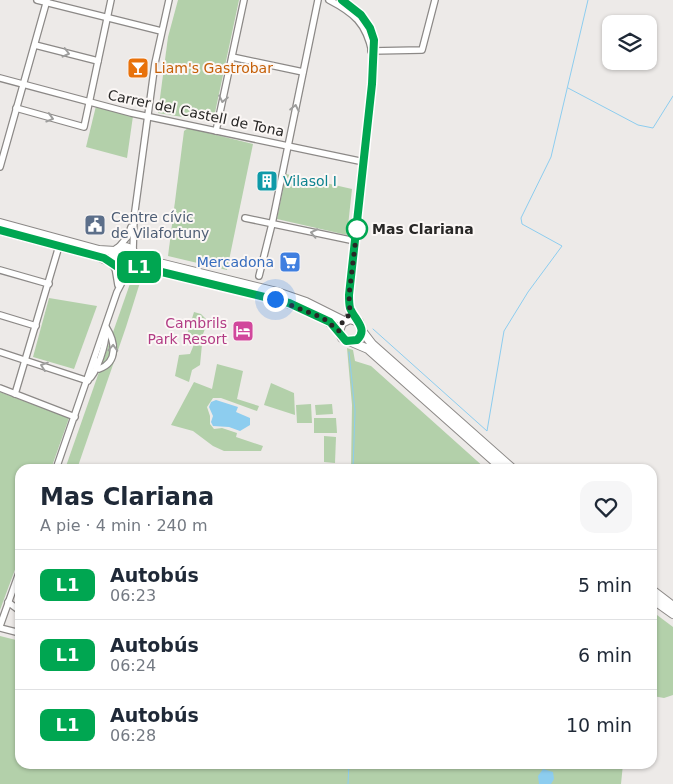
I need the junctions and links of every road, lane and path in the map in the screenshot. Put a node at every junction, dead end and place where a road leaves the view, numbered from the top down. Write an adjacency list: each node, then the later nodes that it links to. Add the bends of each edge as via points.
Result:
1 (37, 0): 9 (street)
2 (111, 0): 10 (street)
3 (169, 0): 11 (street)
4 (244, 0): 14 (street)
5 (318, 0): 16 (street)
6 (328, 0): 13 (street, via 353,14 363,26)
7 (342, 0): 13 (street, via 361,15 370,28)
8 (435, 0): 13 (street, via 422,50)
9 (47, 1): 10 (street); 12 (street)
10 (107, 18): 11 (street); 15 (street)
11 (161, 31): 21 (street)
12 (35, 45): 15 (street, one-way to 15); 18 (street)
13 (373, 51): 24 (street)
14 (232, 57): 16 (street); 22 (street, one-way to 22)
15 (98, 61): 19 (street)
16 (303, 72): 23 (street, one-way to 16)
17 (0, 78): 18 (street, Carrer del Castell de Tona)
18 (24, 84): 19 (street, Carrer del Castell de Tona); 20 (street)
19 (89, 102): 20 (street, one-way to 19, via 84,128); 21 (street, Carrer del Castell de Tona)
20 (16, 108): 25 (street)
21 (148, 116): 22 (street, Carrer del Castell de Tona); 26 (street)
22 (216, 131): 23 (street, Carrer del Castell de Tona)
23 (287, 146): 24 (street, Carrer del Castell de Tona); 29 (street)
24 (364, 162): 31 (street)
25 (0, 167)
26 (134, 218): 33 (street, via 128,236); 34 (street)
27 (244, 218): 29 (street)
28 (0, 223): 33 (street, via 99,250)
29 (272, 224): 31 (street, one-way to 29); 38 (street)
30 (0, 230): 32 (street)
31 (355, 241): 41 (street)
32 (59, 246): 35 (street, via 104,258); 39 (street)
33 (116, 250): 34 (street, via 126,247); 35 (street)
34 (134, 253): 36 (street); 43 (street, via 143,259 277,292)
35 (114, 265): 36 (street, via 122,270); 40 (street, via 119,280)
36 (131, 268): 40 (street); 47 (street, via 153,269 275,299 323,318)
37 (0, 270): 39 (street)
38 (259, 276)
39 (49, 284): 45 (street)
40 (117, 292): 46 (street)
41 (350, 307): 43 (street, via 350,317); 44 (street)
42 (0, 315): 45 (street)
43 (345, 320): 44 (street); 47 (street)
44 (359, 322): 48 (street)
45 (36, 326): 52 (street)
46 (106, 327): 50 (street); 53 (street); 53 (street, one-way to 46, via 103,368 114,350 113,337)
47 (339, 331): 49 (street, via 344,340)
48 (362, 331): 49 (street); 60 (street, via 372,344)
49 (354, 341): 59 (street, via 368,349)
50 (99, 342): 53 (street); 54 (street)
51 (0, 352): 52 (street)
52 (25, 360): 54 (street, one-way to 52); 56 (street)
53 (97, 367): 54 (street)
54 (88, 381): 57 (street)
55 (0, 388): 56 (street)
56 (15, 394): 57 (street)
57 (75, 417): 58 (street)
58 (58, 464)
59 (497, 464)
60 (507, 464)
61 (15, 583): 63 (street)
62 (657, 594): 65 (street)
63 (8, 602): 66 (street); 68 (street)
64 (657, 603): 67 (street)
65 (673, 606)
66 (15, 607)
67 (673, 614)
68 (0, 627): 69 (street)
69 (15, 632)

